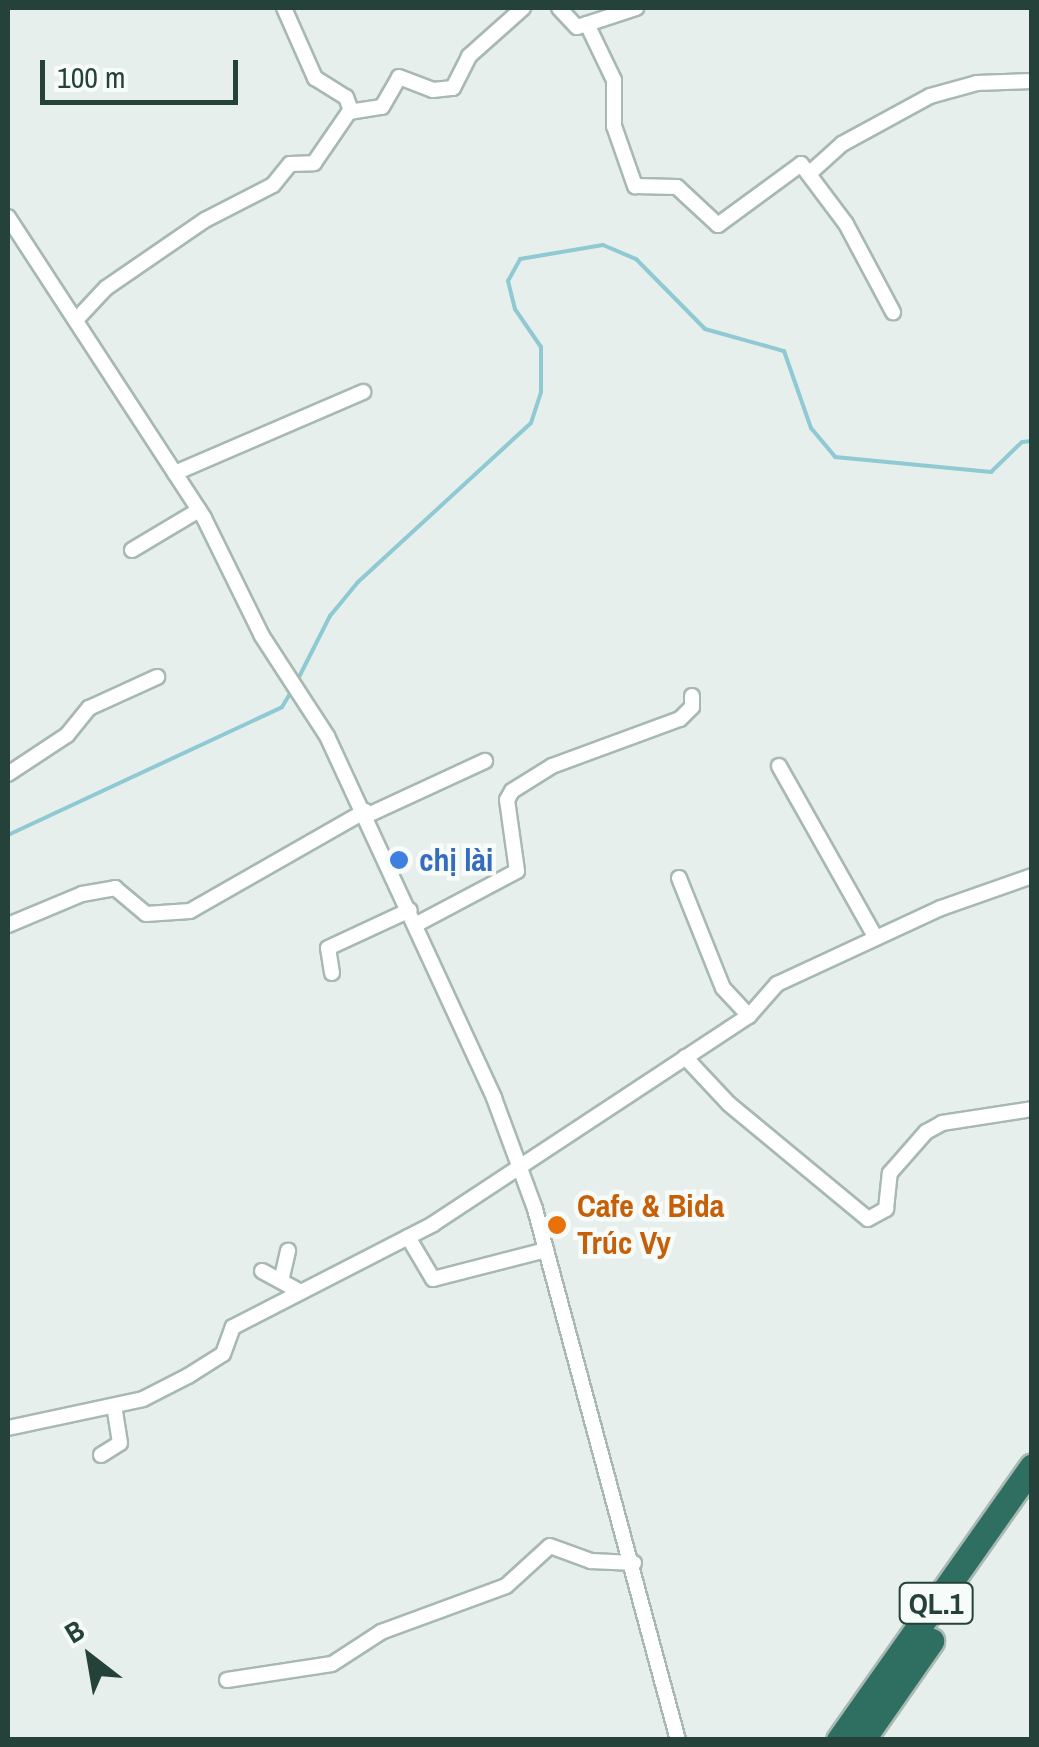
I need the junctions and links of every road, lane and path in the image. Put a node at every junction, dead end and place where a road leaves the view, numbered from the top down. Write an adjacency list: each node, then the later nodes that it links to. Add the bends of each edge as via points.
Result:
1 (284, 8): 7 (street, via 314,78 346,97)
2 (523, 8): 7 (street, via 468,56 452,88 433,90 399,76 384,106)
3 (560, 8): 5 (street, via 577,27)
4 (636, 8): 5 (street)
5 (587, 24): 8 (street, via 614,80 614,126 635,186 677,186 718,225 792,166)
6 (1032, 80): 8 (street, via 977,83 930,96 842,144)
7 (352, 111): 11 (street, via 314,163 286,166 273,185 205,220 106,288)
8 (811, 172): 10 (street)
9 (8, 217): 11 (street)
10 (892, 312)
11 (77, 319): 13 (street)
12 (363, 392): 13 (street)
13 (175, 474): 14 (street)
14 (199, 510): 15 (street); 21 (street, via 262,636 320,724)
15 (132, 550)
16 (157, 676): 20 (street, via 89,708 67,735)
17 (692, 696): 24 (street, via 692,707 680,718 552,766 512,791 507,800 518,871)
18 (486, 761): 21 (street)
19 (779, 766): 26 (street)
20 (8, 774)
21 (366, 813): 24 (street); 25 (street, via 190,912 153,916 115,888)
22 (1032, 876): 26 (street)
23 (679, 878): 28 (street, via 723,988)
24 (413, 917): 27 (street, via 328,948); 31 (street)
25 (8, 925)
26 (876, 938): 28 (street, via 776,984)
27 (332, 973)
28 (749, 1016): 29 (street)
29 (685, 1058): 30 (street, via 729,1104 868,1219 886,1208 890,1172 926,1132); 31 (street)
30 (1032, 1109)
31 (522, 1166): 32 (street); 33 (street)
32 (408, 1237): 33 (street, via 433,1280); 37 (street)
33 (546, 1250): 43 (street)
34 (288, 1251): 36 (street)
35 (262, 1271): 36 (street)
36 (282, 1277): 37 (street)
37 (300, 1291): 38 (street, via 233,1327 216,1359 144,1399)
38 (114, 1407): 39 (street); 40 (street, via 120,1443)
39 (8, 1428)
40 (101, 1455)
41 (1032, 1466): 46 (highway, QL.1)
42 (1032, 1496): 47 (highway, QL.1)
43 (634, 1564): 44 (street, via 591,1561 550,1546 506,1586 382,1632 326,1666); 45 (street)
44 (227, 1680)
45 (678, 1740)
46 (839, 1740)
47 (862, 1740)

